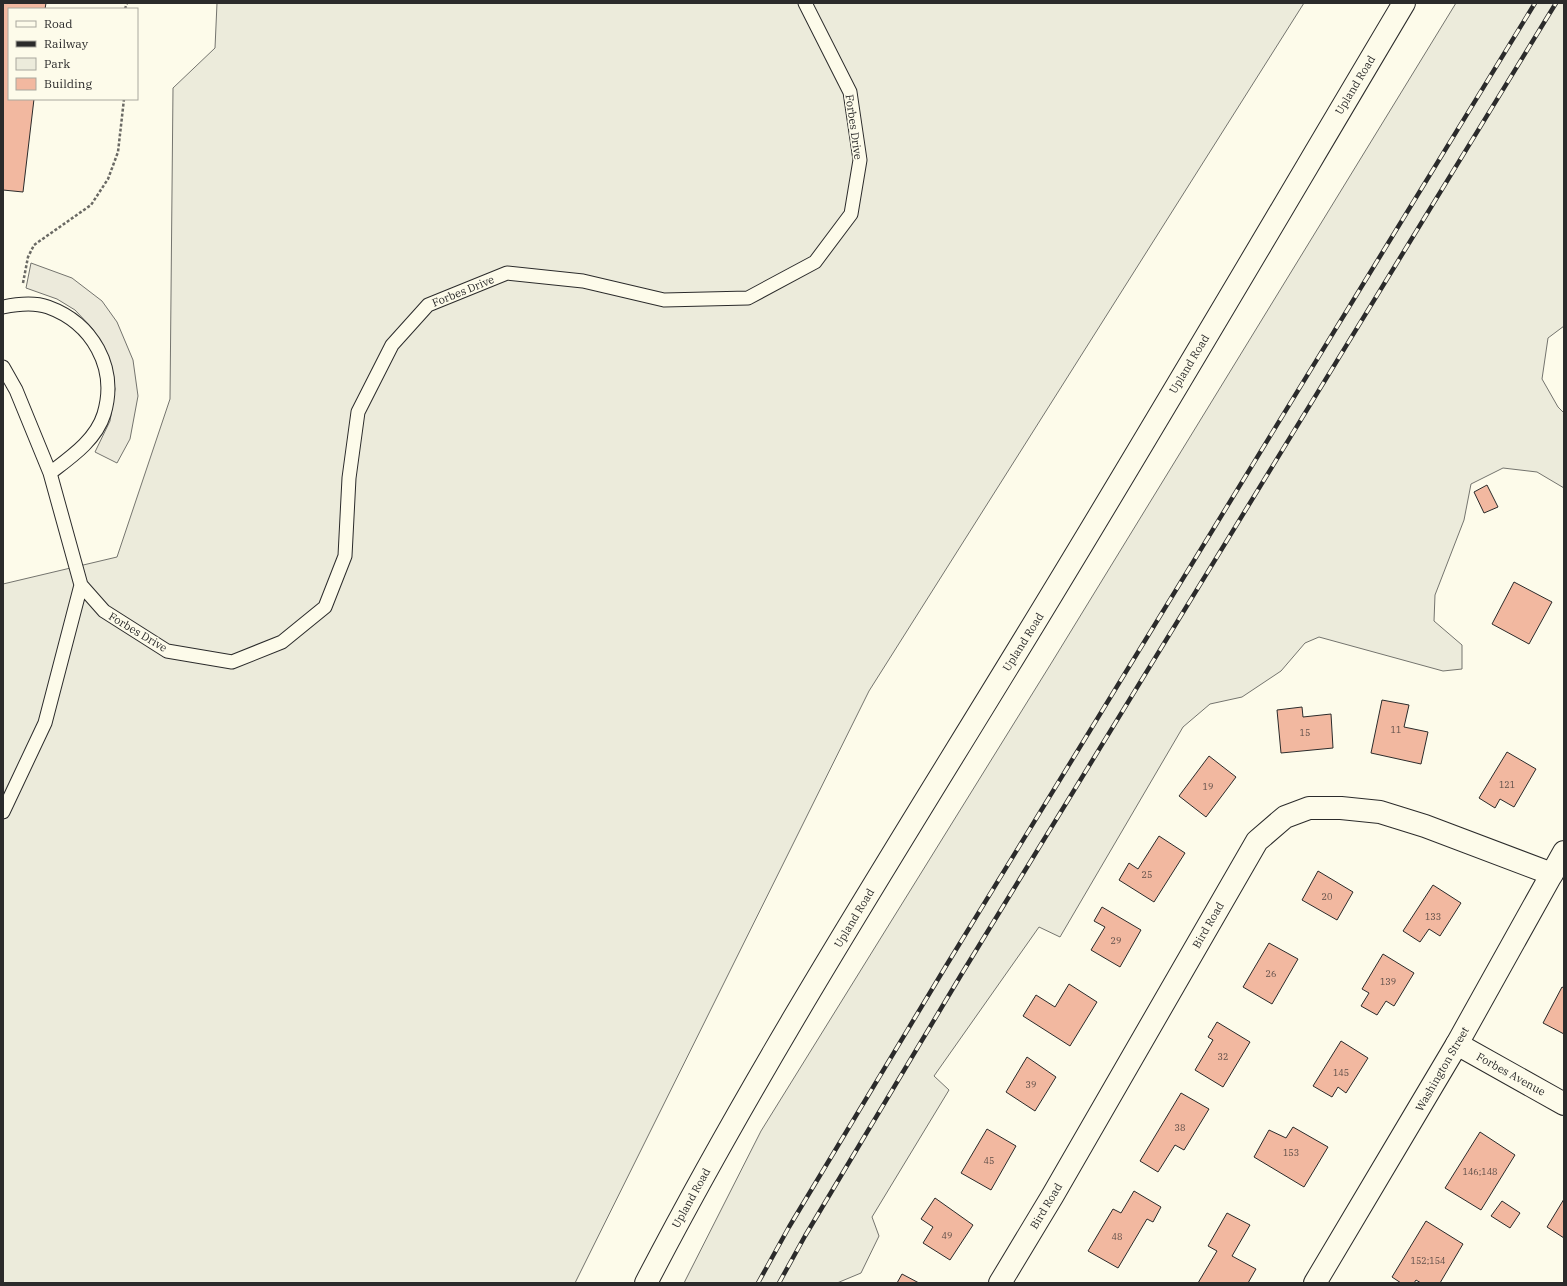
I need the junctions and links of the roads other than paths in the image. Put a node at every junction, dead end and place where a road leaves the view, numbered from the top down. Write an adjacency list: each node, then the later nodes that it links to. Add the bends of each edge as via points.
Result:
1 (805, 3): 6 (lane, Forbes Drive, via 850,92 860,160 852,214 815,262 748,298 664,300 583,281 507,273 428,306 392,345 358,412 349,478 345,556 325,607 282,642 232,662 168,651 104,611)
2 (1404, 3): 12 (main road, Upland Road, via 1054,591 793,1019)
3 (3, 307): 5 (lane, via 20,304 47,306 72,318 91,337 104,361 108,388 104,414 91,438 72,457)
4 (3, 367): 5 (lane, via 16,390)
5 (50, 473): 6 (lane)
6 (81, 585): 7 (lane, via 45,723)
7 (3, 812)
8 (1564, 852): 9 (main road, Washington Street)
9 (1552, 874): 10 (main road, Washington Street); 13 (main road, Bird Road, via 1425,826 1380,812 1309,808 1285,817 1257,841)
10 (1457, 1044): 11 (main road, Forbes Avenue); 14 (main road, Washington Street)
11 (1564, 1104)
12 (646, 1283)
13 (1000, 1283)
14 (1315, 1283)

